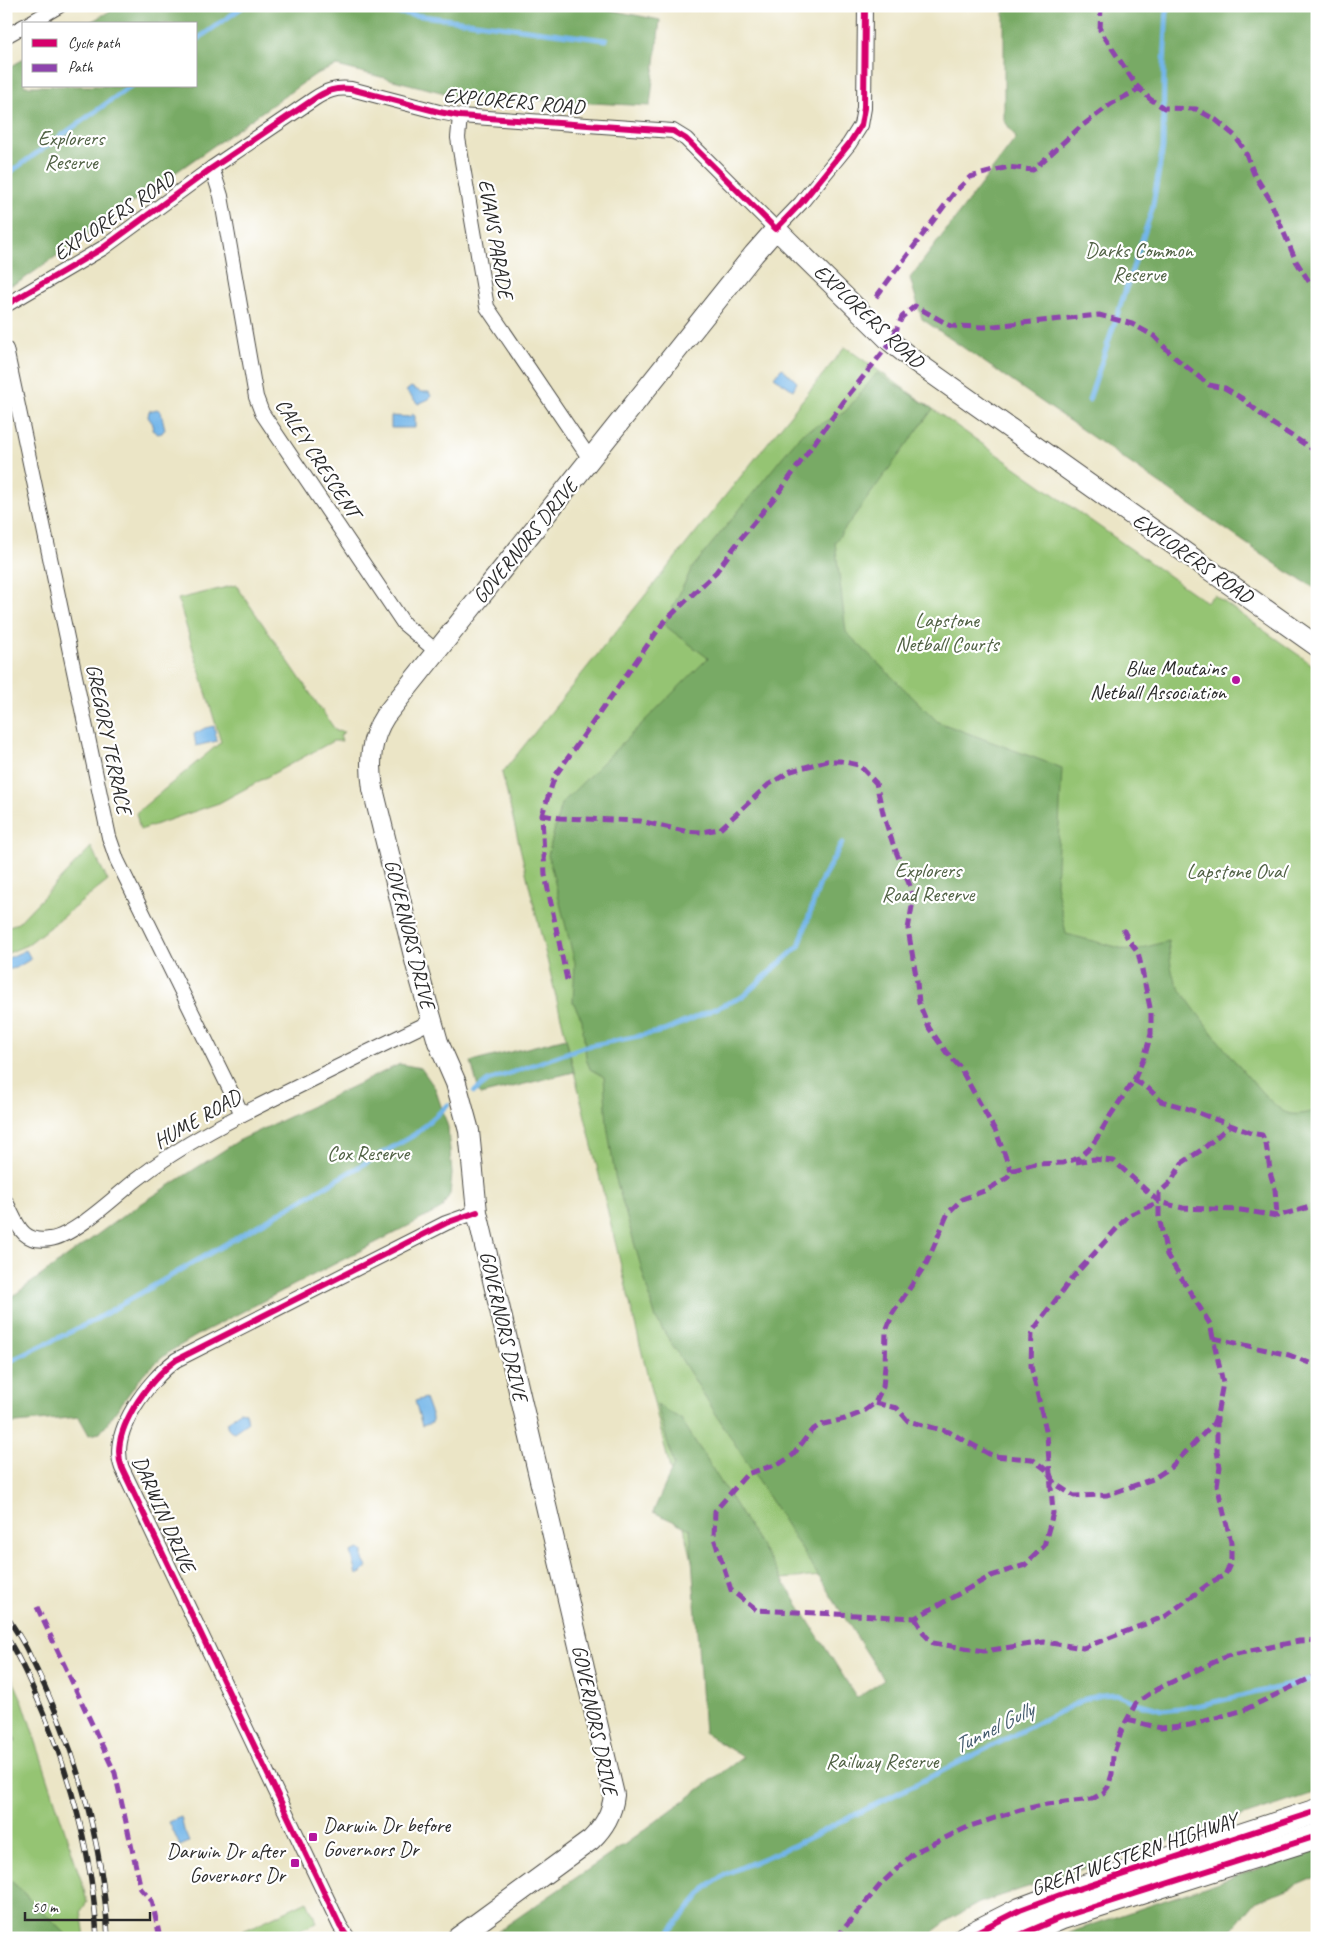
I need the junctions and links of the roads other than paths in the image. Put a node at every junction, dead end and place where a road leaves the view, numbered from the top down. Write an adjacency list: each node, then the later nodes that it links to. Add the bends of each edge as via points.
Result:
1 (59, 6): 3 (street)
2 (864, 6): 8 (street, GOVERNORS DRIVE, via 864,101 860,125 849,144)
3 (31, 22)
4 (22, 27): 5 (street)
5 (6, 36)
6 (460, 116): 7 (street, EXPLORERS ROAD, via 351,89 335,89 314,99); 8 (street, EXPLORERS ROAD, via 673,131 682,135); 11 (street, EVANS PARADE, via 458,138 487,307)
7 (212, 168): 9 (street, EXPLORERS ROAD, via 103,248); 13 (street, CALEY CRESCENT, via 221,196 256,397 262,413 404,624)
8 (776, 229): 11 (main road, GOVERNORS DRIVE); 12 (main road, EXPLORERS ROAD, via 891,342 916,362)
9 (6, 305)
10 (6, 349): 15 (street, GREGORY TERRACE, via 109,837 117,860)
11 (590, 460): 13 (main road, GOVERNORS DRIVE)
12 (1317, 646)
13 (436, 651): 14 (main road, GOVERNORS DRIVE, via 382,721 372,743 370,764)
14 (432, 1021): 15 (street, HUME ROAD); 17 (main road, GOVERNORS DRIVE, via 456,1083 469,1131)
15 (242, 1114): 16 (street, HUME ROAD, via 172,1154 74,1229 58,1237 40,1240 26,1236)
16 (6, 1202)
17 (477, 1212): 20 (street, DARWIN DRIVE, via 437,1228 176,1360 142,1395 120,1444 122,1468); 21 (main road, GOVERNORS DRIVE, via 614,1795 610,1815 591,1840)
18 (1317, 1811): 22 (highway, GREAT WESTERN HIGHWAY, via 1044,1901 993,1922)
19 (1317, 1836): 23 (highway, GREAT WESTERN HIGHWAY, via 1062,1917)
20 (348, 1938)
21 (457, 1938)
22 (965, 1938)
23 (1013, 1938)

